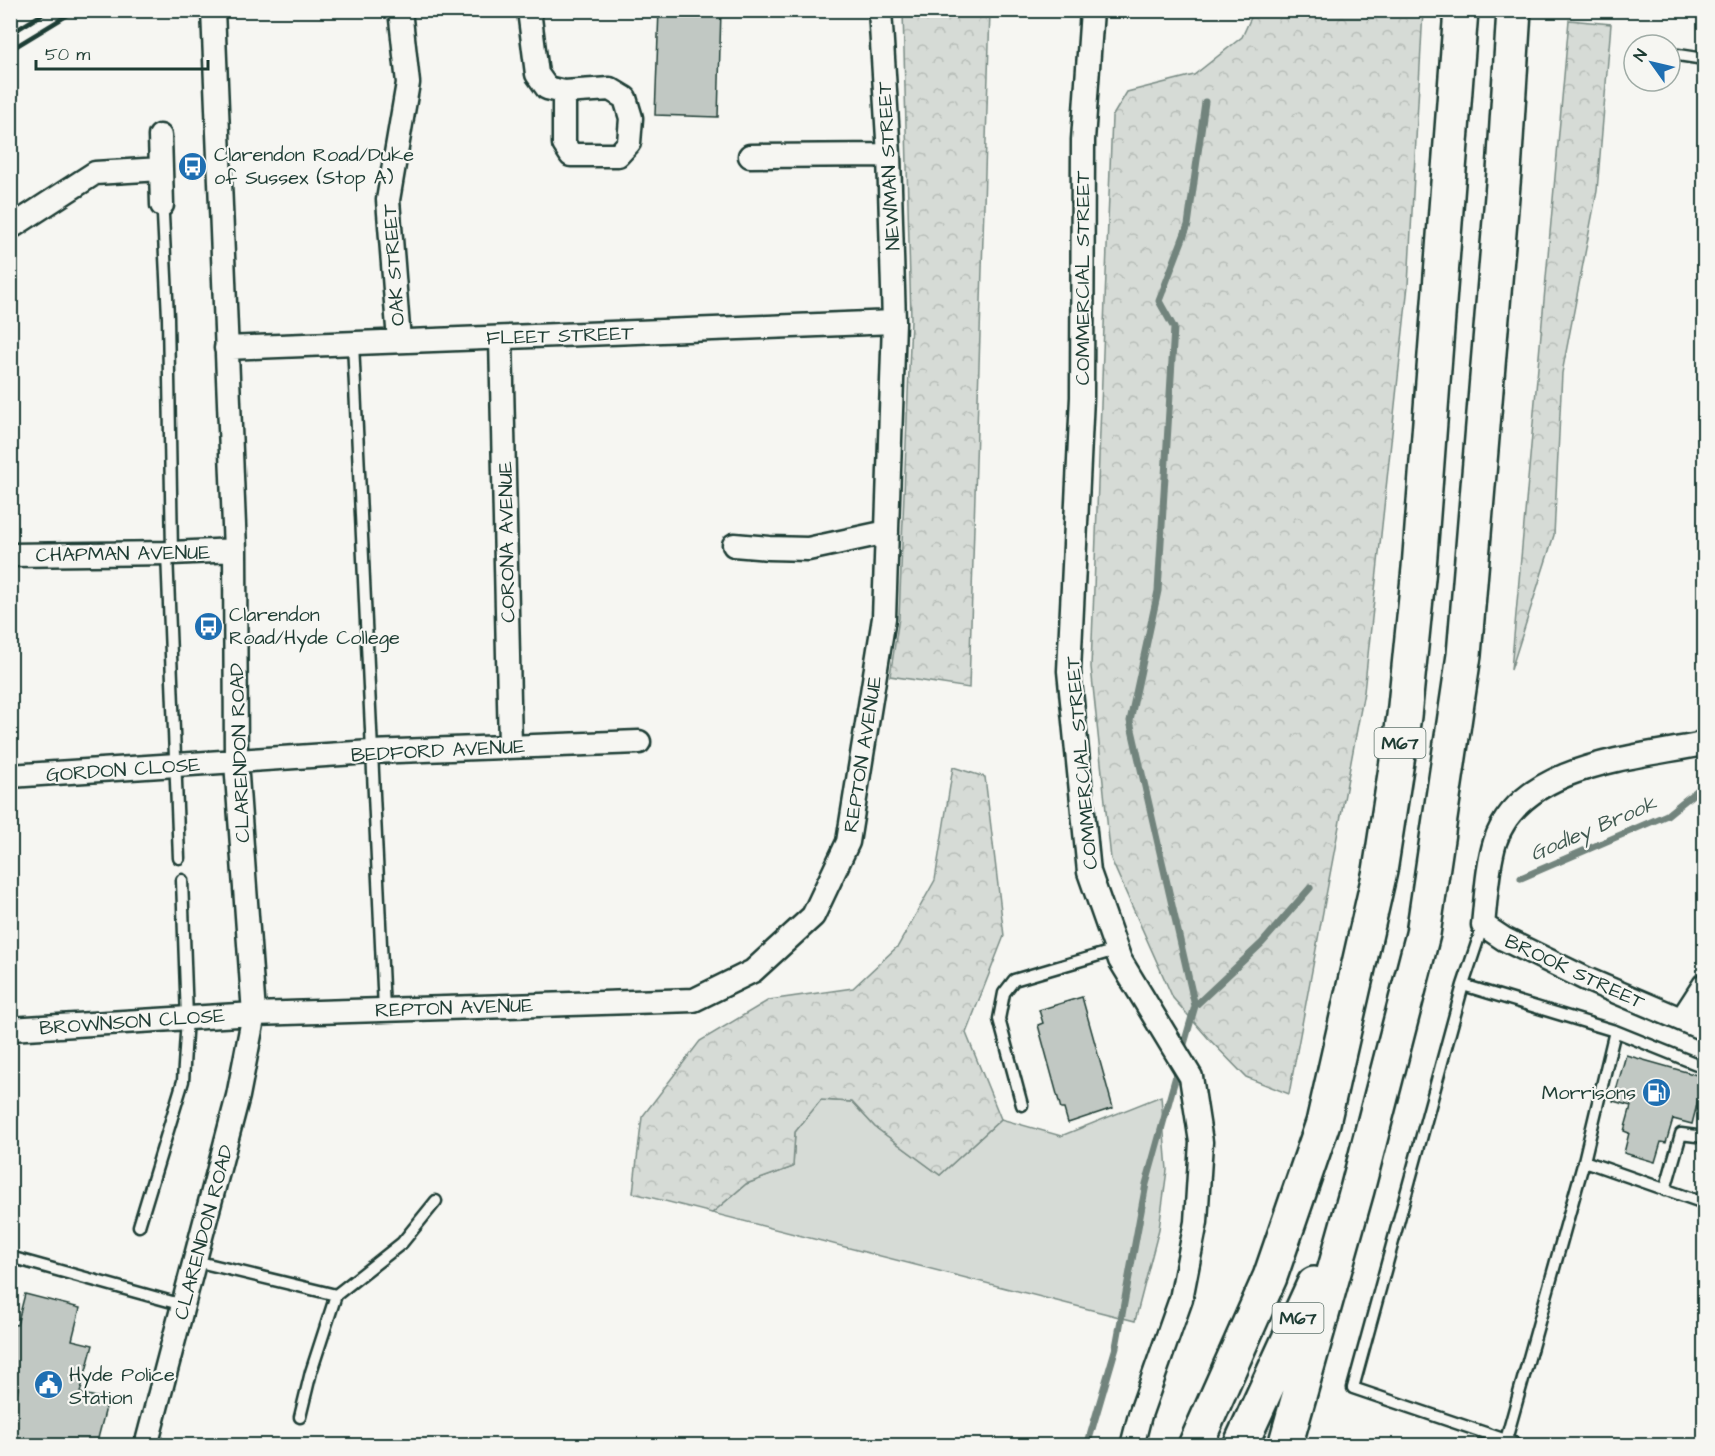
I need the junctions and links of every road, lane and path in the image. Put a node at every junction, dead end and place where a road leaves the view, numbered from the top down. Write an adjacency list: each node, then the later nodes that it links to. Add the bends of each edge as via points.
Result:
1 (213, 10): 21 (street, CLARENDON ROAD)
2 (400, 10): 19 (street, OAK STREET, via 408,83 388,200)
3 (529, 10): 10 (street, via 537,74 547,88)
4 (880, 10): 12 (street, NEWMAN STREET)
5 (1092, 10): 37 (street, COMMERCIAL STREET, via 1083,140 1082,397 1069,672 1089,872)
6 (1461, 10): 64 (highway, M67, via 1419,568 1404,716 1380,871 1323,1122 1270,1277)
7 (1514, 10): 51 (highway, M67, via 1464,655 1423,934)
8 (1682, 56): 9 (lane)
9 (1704, 59)
10 (564, 92)
11 (160, 136): 14 (street)
12 (889, 155): 13 (street); 17 (street, NEWMAN STREET)
13 (750, 156)
14 (160, 169): 15 (street); 16 (street, via 95,173)
15 (162, 210): 25 (lane, via 168,317)
16 (10, 228)
17 (894, 322): 18 (street, FLEET STREET); 22 (street, REPTON AVENUE)
18 (501, 338): 19 (street, FLEET STREET); 29 (street, CORONA AVENUE)
19 (399, 342): 20 (street, FLEET STREET)
20 (353, 343): 21 (street, FLEET STREET); 30 (lane)
21 (226, 348): 24 (street, CLARENDON ROAD)
22 (887, 532): 23 (street, via 808,549); 40 (street, REPTON AVENUE, via 884,618 848,842 813,916 753,971 694,1000)
23 (734, 544)
24 (235, 550): 25 (street, CHAPMAN AVENUE); 31 (street, CLARENDON ROAD)
25 (170, 553): 26 (street, CHAPMAN AVENUE); 32 (lane)
26 (10, 555)
27 (639, 741): 29 (street, BEDFORD AVENUE)
28 (1704, 741): 36 (street, BROOK STREET, via 1564,774 1537,790 1518,806 1495,842)
29 (510, 746): 30 (street, BEDFORD AVENUE)
30 (371, 752): 31 (street, BEDFORD AVENUE); 40 (lane)
31 (236, 762): 32 (street, GORDON CLOSE); 41 (street, CLARENDON ROAD)
32 (177, 765): 33 (street, GORDON CLOSE); 34 (lane)
33 (10, 776)
34 (179, 858)
35 (182, 880): 42 (lane)
36 (1483, 925): 38 (lane); 43 (street, BROOK STREET, via 1586,979)
37 (1116, 950): 48 (lane, via 1014,980 1004,993 999,1019); 63 (street, COMMERCIAL STREET, via 1191,1077 1201,1142 1196,1221 1181,1299)
38 (1463, 985): 46 (lane); 61 (lane, via 1353,1388)
39 (1704, 985): 43 (street)
40 (384, 1010): 41 (street, REPTON AVENUE)
41 (254, 1014): 42 (street, BROWNSON CLOSE); 57 (street, CLARENDON ROAD, via 238,1096)
42 (188, 1018): 44 (street, BROWNSON CLOSE); 55 (lane, via 183,1081)
43 (1682, 1019): 45 (street, BROOK STREET)
44 (10, 1029)
45 (1704, 1029)
46 (1615, 1031): 47 (lane); 50 (lane)
47 (1704, 1067)
48 (1022, 1106)
49 (1704, 1137): 52 (lane, via 1681,1134)
50 (1584, 1161): 52 (lane); 61 (lane)
51 (1357, 1190): 65 (highway, M67); 66 (highway, M67)
52 (1665, 1190): 54 (lane)
53 (436, 1201): 58 (lane, via 402,1243)
54 (1704, 1203)
55 (139, 1227)
56 (10, 1257): 59 (lane)
57 (195, 1261): 58 (lane); 59 (street, CLARENDON ROAD)
58 (336, 1295): 60 (lane)
59 (183, 1305): 62 (street, CLARENDON ROAD)
60 (300, 1418)
61 (1506, 1440): 67 (lane)
62 (146, 1446)
63 (1132, 1446)
64 (1195, 1446)
65 (1240, 1446)
66 (1285, 1446)
67 (1521, 1446)

